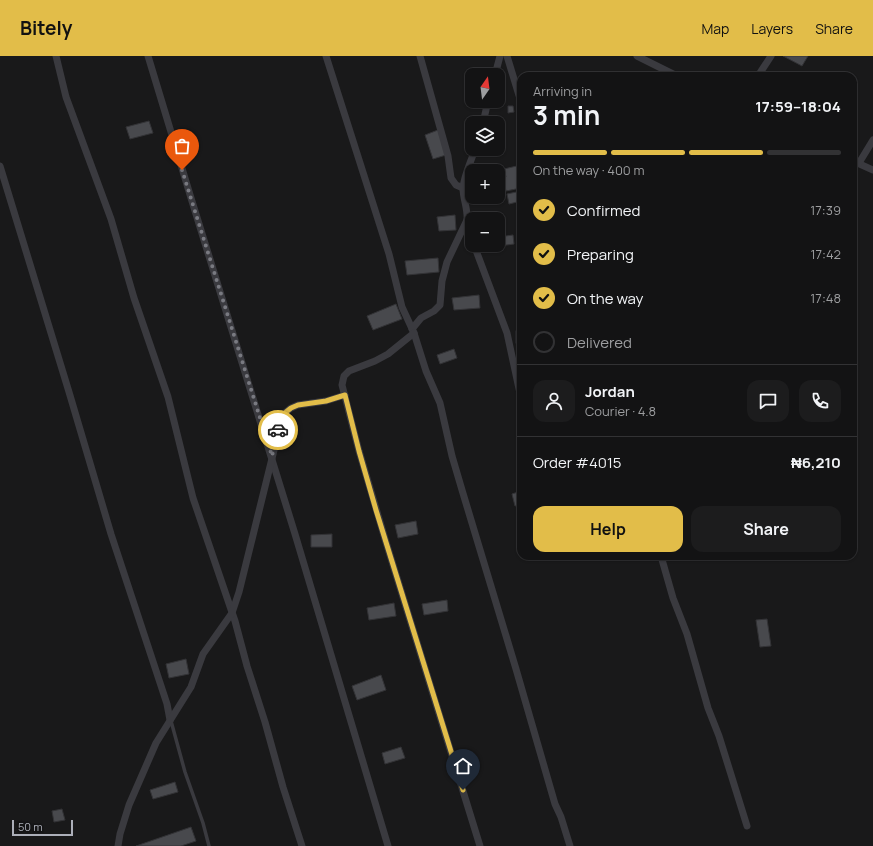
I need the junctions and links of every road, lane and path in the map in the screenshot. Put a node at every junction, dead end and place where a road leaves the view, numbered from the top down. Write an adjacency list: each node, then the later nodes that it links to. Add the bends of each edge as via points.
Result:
1 (56, 56): 28 (street, via 66,97 111,219 134,298 168,397 193,498)
2 (148, 56): 26 (street)
3 (326, 56): 23 (street, via 389,254 402,307)
4 (420, 56): 19 (street, via 448,156 451,178 456,185)
5 (500, 56): 9 (street)
6 (507, 56): 12 (street)
7 (637, 56): 10 (street)
8 (771, 56): 11 (street)
9 (497, 68)
10 (669, 72)
11 (761, 72)
12 (517, 89)
13 (873, 140): 15 (street)
14 (473, 156): 19 (street)
15 (857, 161)
16 (857, 162): 18 (street)
17 (0, 166): 29 (street)
18 (873, 170)
19 (463, 188): 20 (street)
20 (467, 212)
21 (465, 224): 23 (street, via 447,262 440,305 421,318)
22 (477, 252): 24 (street, via 506,333)
23 (413, 331): 25 (street, via 388,354 349,371 342,381); 36 (street, via 440,403 452,456 482,560 554,804)
24 (517, 381)
25 (345, 395): 26 (street, via 298,405 286,412); 35 (street, via 387,546)
26 (272, 456): 28 (street); 34 (street)
27 (662, 560): 30 (street)
28 (232, 613): 29 (street, via 203,654 191,687); 33 (street)
29 (170, 720): 31 (street, via 156,743 128,805); 32 (lane, via 184,772)
30 (747, 826)
31 (118, 846)
32 (209, 846)
33 (302, 846)
34 (388, 846)
35 (480, 846)
36 (570, 846)

